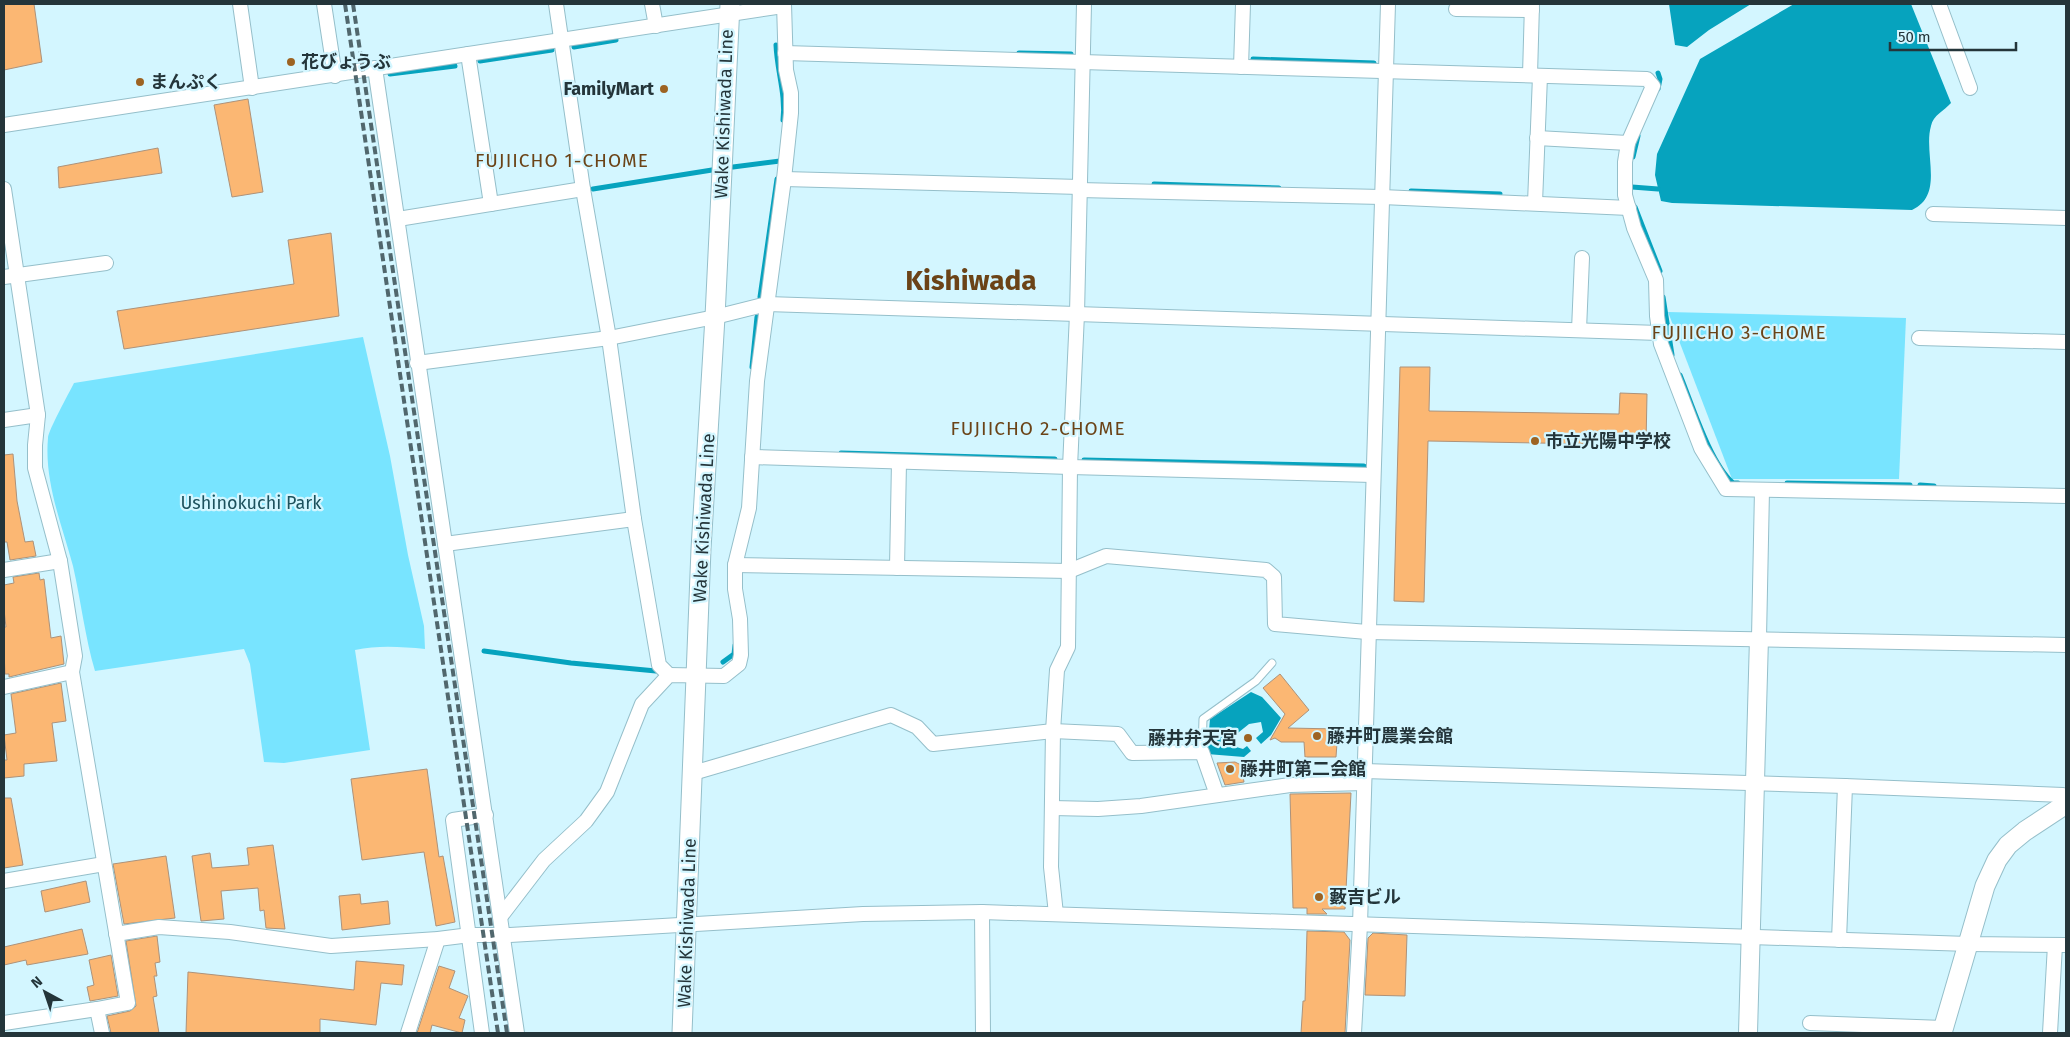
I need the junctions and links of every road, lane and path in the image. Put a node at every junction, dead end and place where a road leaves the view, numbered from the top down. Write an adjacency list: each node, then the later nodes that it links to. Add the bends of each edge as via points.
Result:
1 (240, 4): 23 (street)
2 (324, 4): 21 (street)
3 (556, 4): 14 (street)
4 (652, 4): 13 (street)
5 (1084, 4): 17 (street)
6 (1243, 4): 18 (street)
7 (1388, 4): 20 (street)
8 (1940, 4): 24 (street)
9 (784, 5): 11 (street); 15 (street)
10 (1532, 7): 12 (street); 22 (street)
11 (729, 9): 13 (street); 44 (main road, Wake Kishiwada Line)
12 (1456, 9)
13 (656, 26): 14 (street)
14 (561, 40): 16 (street); 31 (street)
15 (785, 53): 17 (street); 28 (street, via 791,93)
16 (468, 54): 19 (street); 33 (street)
17 (1082, 62): 18 (street); 29 (street)
18 (1241, 66): 20 (street)
19 (375, 68): 21 (street); 38 (street)
20 (1387, 71): 22 (street); 32 (street)
21 (335, 76): 23 (street)
22 (1535, 76): 26 (street); 27 (street, via 1647,79 1653,86)
23 (252, 88): 25 (street)
24 (1970, 88)
25 (4, 125)
26 (1537, 138): 27 (street); 34 (street)
27 (1628, 143): 35 (street, via 1625,195)
28 (784, 179): 29 (street); 42 (street)
29 (1080, 188): 32 (street); 43 (street)
30 (4, 189): 41 (street)
31 (583, 189): 33 (street); 48 (street)
32 (1382, 197): 34 (street); 45 (street)
33 (491, 204): 38 (street)
34 (1535, 204): 35 (street)
35 (1629, 208): 47 (street, via 1656,280)
36 (1933, 214): 37 (street)
37 (2066, 218)
38 (398, 219): 51 (street)
39 (1582, 258): 46 (street)
40 (106, 263): 41 (street)
41 (10, 276): 52 (street)
42 (767, 304): 43 (street); 44 (street); 54 (street)
43 (1077, 314): 45 (street); 56 (street)
44 (715, 317): 48 (street); 73 (main road, Wake Kishiwada Line)
45 (1376, 324): 46 (street); 57 (street)
46 (1580, 330): 47 (street)
47 (1659, 332): 58 (street, via 1701,448 1726,489)
48 (608, 338): 51 (street); 60 (street)
49 (1919, 338): 50 (street)
50 (2066, 342)
51 (417, 363): 61 (street)
52 (38, 415): 53 (street); 62 (street, via 35,468)
53 (4, 420)
54 (752, 457): 55 (street); 63 (street, via 749,508)
55 (899, 462): 56 (street); 64 (street)
56 (1070, 468): 57 (street); 66 (street)
57 (1372, 475): 67 (street)
58 (1762, 490): 59 (street); 68 (street)
59 (2066, 496)
60 (634, 519): 61 (street); 72 (street, via 660,665)
61 (445, 544): 85 (street)
62 (60, 561): 65 (street); 71 (street, via 75,656)
63 (734, 565): 64 (street); 73 (street, via 740,619 739,664 724,676)
64 (897, 568): 66 (street)
65 (4, 570)
66 (1069, 571): 67 (street, via 1106,556 1266,570 1274,577 1275,624); 75 (street, via 1068,647 1058,670)
67 (1367, 632): 68 (street); 78 (street)
68 (1759, 638): 69 (street); 79 (street)
69 (2066, 645)
70 (1272, 663): 76 (lane, via 1256,681 1203,719)
71 (72, 672): 74 (street); 86 (street)
72 (669, 675): 73 (street); 90 (street, via 642,704 607,792 586,821 544,860)
73 (696, 676): 77 (main road, Wake Kishiwada Line)
74 (4, 687)
75 (1053, 731): 76 (street, via 1118,734 1132,753); 77 (street, via 933,744 917,726 891,715); 84 (street)
76 (1202, 752): 81 (street)
77 (693, 773): 92 (main road, Wake Kishiwada Line)
78 (1364, 777): 79 (street); 81 (street); 91 (street)
79 (1754, 783): 80 (street); 96 (street)
80 (1845, 786): 82 (street, via 2063,795); 98 (street)
81 (1217, 794): 84 (street, via 1141,806)
82 (2066, 798)
83 (2066, 804): 99 (main road, via 2008,844 1984,886)
84 (1052, 808): 89 (street, via 1051,867)
85 (486, 815): 90 (street); 94 (street, via 452,820)
86 (104, 864): 87 (street); 93 (street)
87 (4, 881)
88 (982, 912): 89 (street); 92 (street, via 863,914); 110 (street)
89 (1056, 914): 91 (street)
90 (501, 916): 95 (street)
91 (1360, 925): 96 (street); 111 (street)
92 (687, 926): 95 (street); 109 (main road, Wake Kishiwada Line)
93 (116, 934): 97 (street, via 159,927 230,932 331,946); 101 (street, via 128,1003)
94 (470, 934): 95 (street); 97 (street); 107 (street)
95 (503, 935): 108 (street)
96 (1750, 937): 98 (street); 112 (street)
97 (438, 939): 106 (street)
98 (1839, 940): 99 (street)
99 (1969, 944): 100 (street); 104 (main road)
100 (2061, 945): 113 (street)
101 (97, 1009): 102 (street); 105 (street)
102 (4, 1022)
103 (1810, 1023): 104 (street)
104 (1943, 1031)
105 (102, 1033)
106 (408, 1033)
107 (482, 1033)
108 (517, 1033)
109 (682, 1033)
110 (983, 1033)
111 (1354, 1033)
112 (1748, 1033)
113 (2050, 1033)

